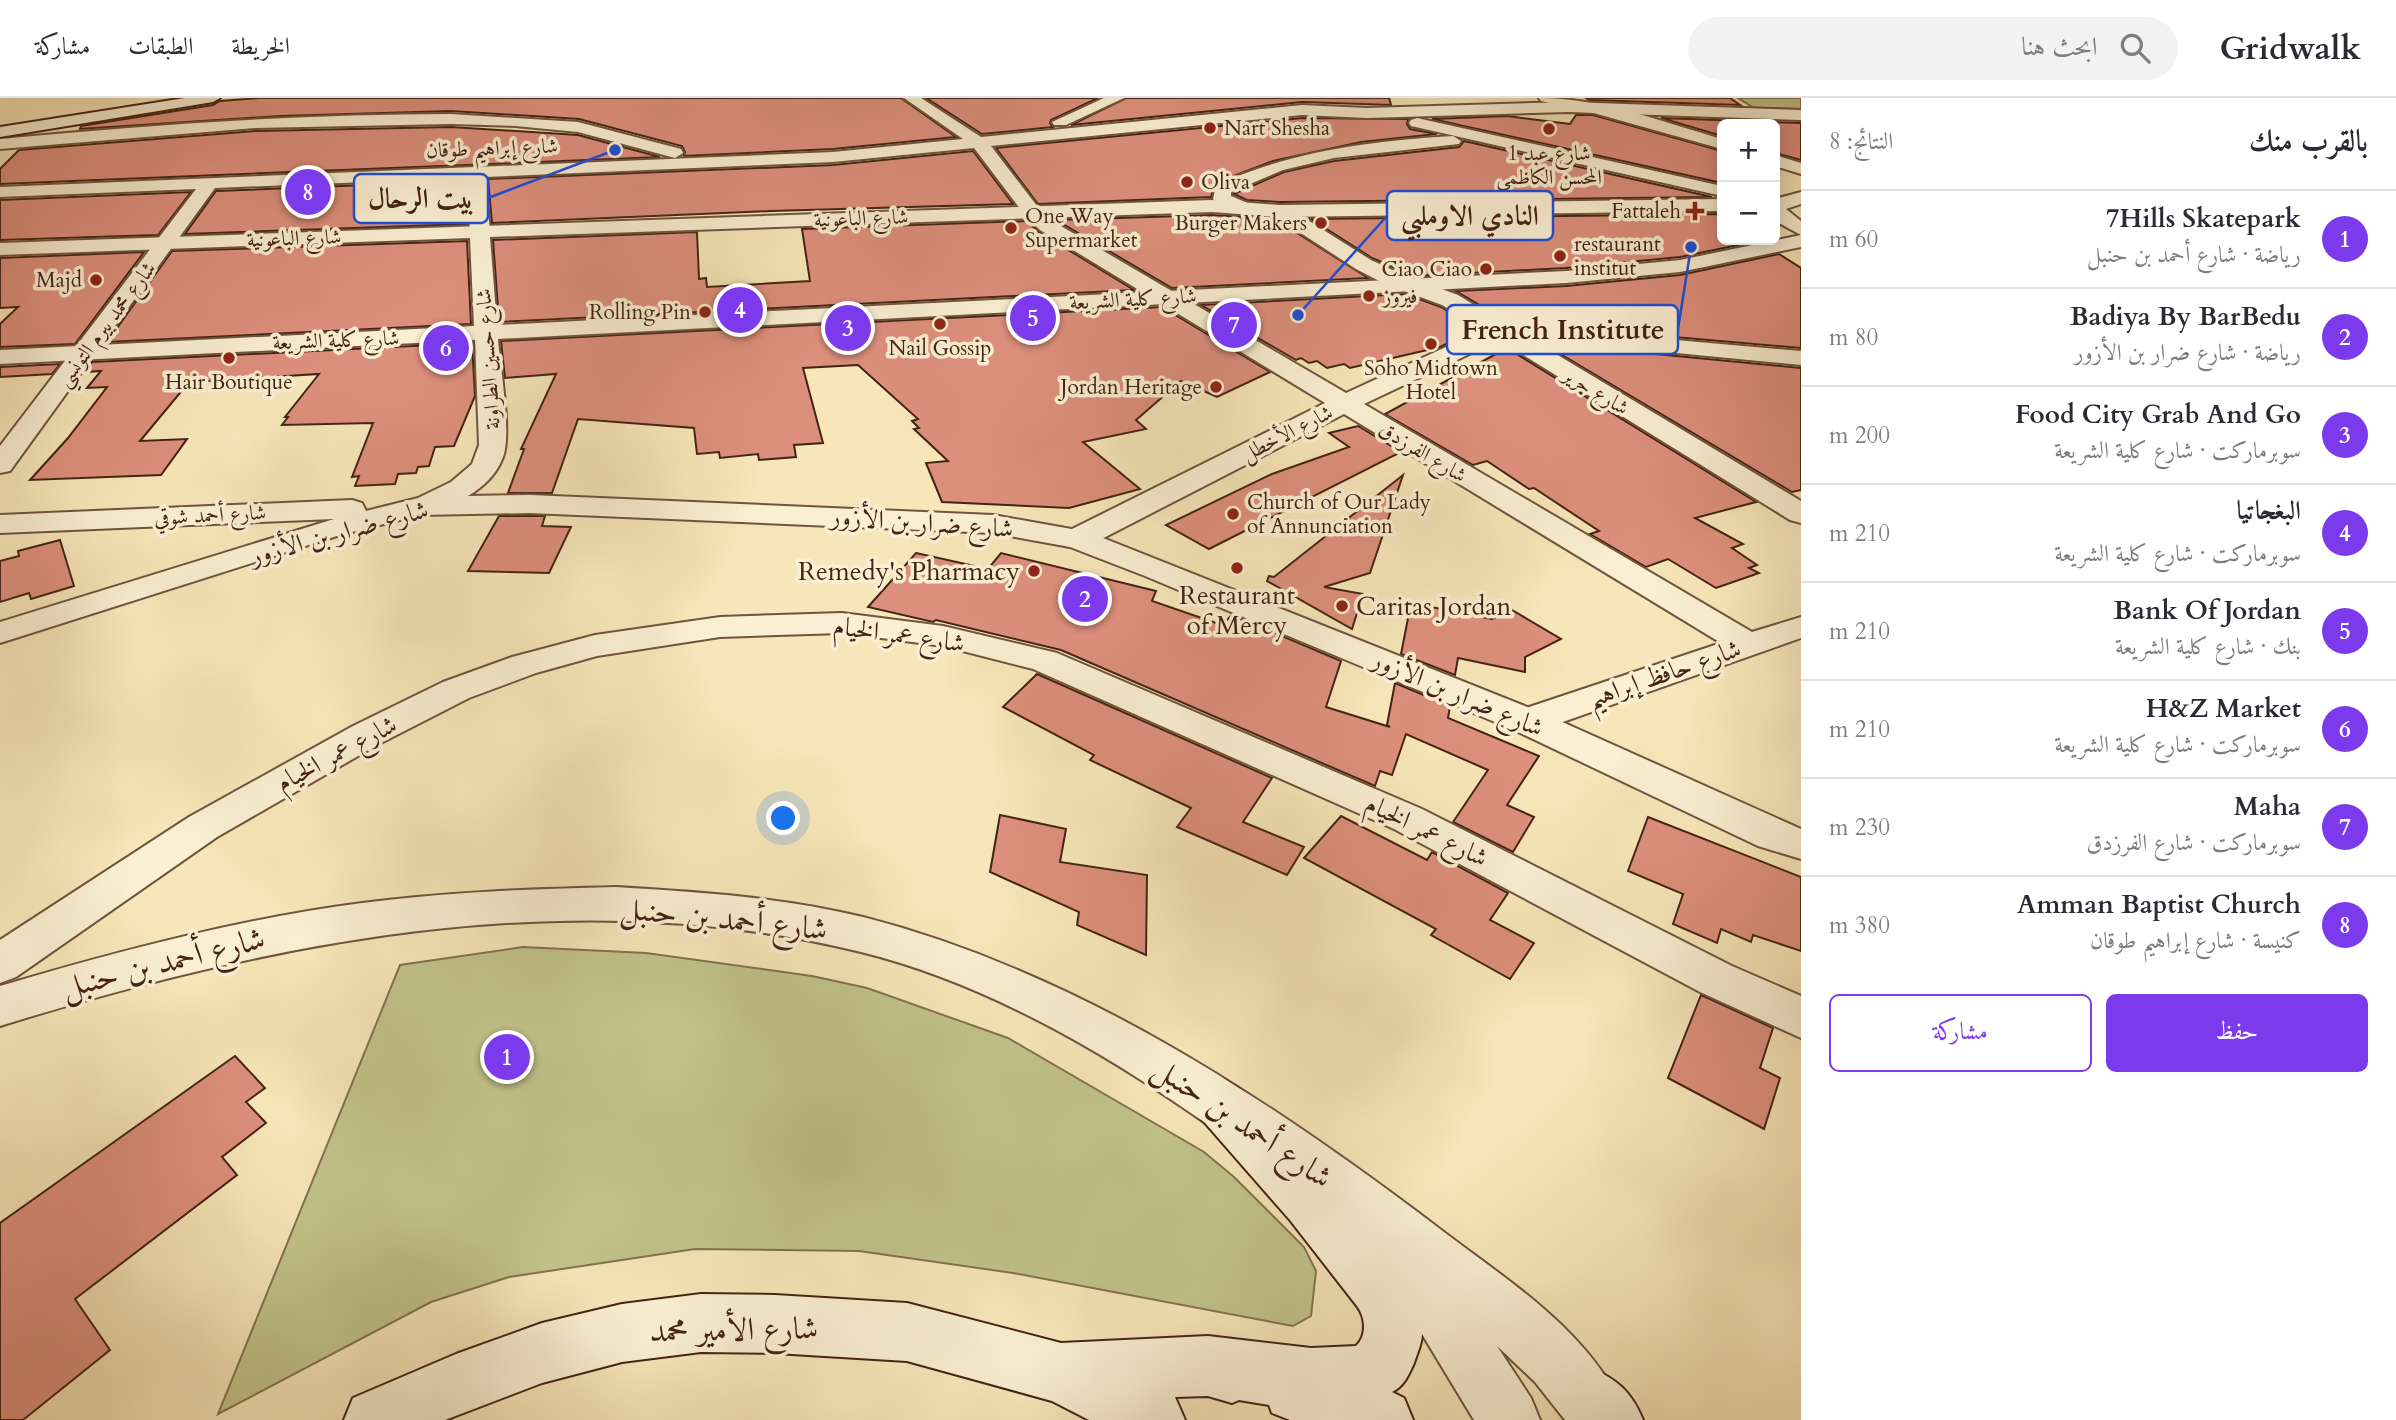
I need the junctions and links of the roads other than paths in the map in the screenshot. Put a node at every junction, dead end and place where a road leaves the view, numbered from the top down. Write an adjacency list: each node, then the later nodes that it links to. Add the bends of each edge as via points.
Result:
1 (144, 98): 9 (street)
2 (160, 98): 11 (street)
3 (213, 98): 11 (street)
4 (911, 98): 14 (street, شارع الفرزدق)
5 (1117, 98): 12 (street, شارع إبراهيم طوقان)
6 (1546, 98): 7 (street)
7 (1593, 108): 8 (street); 10 (street); 15 (street)
8 (1367, 113): 12 (street, شارع إبراهيم طوقان, via 1277,111); 13 (street)
9 (11, 114)
10 (1801, 115)
11 (1, 136): 16 (street, via 245,122 512,121 580,127 678,154)
12 (1027, 137): 14 (street, شارع إبراهيم طوقان)
13 (1484, 140): 21 (street); 26 (street, via 1374,146 1285,163 1222,190 1222,199)
14 (978, 143): 16 (street, شارع إبراهيم طوقان, via 833,157); 28 (street, شارع الفرزدق)
15 (1717, 143)
16 (733, 160): 19 (street, شارع إبراهيم طوقان)
17 (1780, 162): 18 (street)
18 (1801, 169)
19 (476, 172): 20 (street, شارع إبراهيم طوقان); 31 (street, شارع حسين الطراونة)
20 (211, 182): 22 (street, شارع إبراهيم طوقان); 33 (street, شارع محمد بيرم التونسي)
21 (1717, 190)
22 (0, 192)
23 (1801, 198): 24 (street)
24 (1780, 204)
25 (1717, 205): 27 (street, شارع الباعونية)
26 (1244, 208): 27 (street, شارع الباعونية); 28 (street, شارع الباعونية)
27 (1280, 211): 35 (street, شارع جرير, via 1340,251 1396,280)
28 (1030, 212): 31 (street, شارع الباعونية); 36 (street, شارع الفرزدق)
29 (1780, 216): 30 (street)
30 (1801, 229)
31 (480, 231): 33 (street, شارع الباعونية); 38 (street, شارع حسين الطراونة)
32 (1801, 241): 35 (street, شارع كلية الشريعة, via 1653,270)
33 (168, 242): 34 (street, شارع الباعونية); 39 (street, شارع محمد بيرم التونسي)
34 (0, 249)
35 (1419, 286): 36 (street, شارع كلية الشريعة); 37 (street, شارع جرير)
36 (1169, 297): 38 (street, شارع كلية الشريعة); 42 (street, شارع الفرزدق)
37 (1499, 332): 41 (street); 42 (street, شارع الأخطل); 45 (street, شارع جرير)
38 (487, 333): 39 (street, شارع كلية الشريعة); 44 (street, شارع حسين الطراونة, via 491,456 469,483)
39 (84, 352): 40 (street, شارع كلية الشريعة); 43 (street, شارع محمد بيرم التونسي)
40 (0, 357)
41 (1801, 358)
42 (1343, 404): 48 (street, شارع الأخطل); 51 (street, شارع الفرزدق)
43 (0, 465)
44 (419, 506): 47 (street, شارع ضرار بن الأزور); 48 (street, شارع ضرار بن الأزور, via 530,504 912,519 993,524)
45 (1801, 513)
46 (0, 524): 47 (street, شارع أحمد شوقي)
47 (291, 526): 50 (street, شارع ضرار بن الأزور)
48 (1077, 539): 52 (street, شارع ضرار بن الأزور)
49 (1801, 627): 51 (street, شارع حافظ إبراهيم)
50 (0, 633)
51 (1747, 644): 52 (street, شارع حافظ إبراهيم)
52 (1527, 721): 53 (street, شارع ضرار بن الأزور)
53 (1801, 844)
54 (0, 964): 56 (street, شارع عمر الخيام, via 204,827 456,690 546,659 621,642 720,627 842,623 943,636 1045,661 1408,819 1716,979)
55 (0, 1006): 57 (street, شارع أحمد بن حنبل, via 131,966 263,936 436,911 562,904 670,907 823,925 973,970 1058,1007)
56 (1801, 1018)
57 (1217, 1100): 58 (street, شارع أحمد بن حنبل); 59 (street, via 1338,1233 1390,1308 1394,1334 1380,1366 1334,1380)
58 (1383, 1219): 61 (street, شارع أحمد بن حنبل, via 1543,1346); 65 (street, شارع أحمد بن حنبل)
59 (1208, 1366): 60 (street, شارع الأمير محمد); 64 (street, شارع الأمير محمد)
60 (1061, 1373): 62 (street, شارع الأمير محمد, via 907,1332 701,1323 622,1333 542,1353); 63 (street, شارع الأمير محمد)
61 (1600, 1413)
62 (375, 1420)
63 (1154, 1420)
64 (1382, 1420)
65 (1509, 1420)

